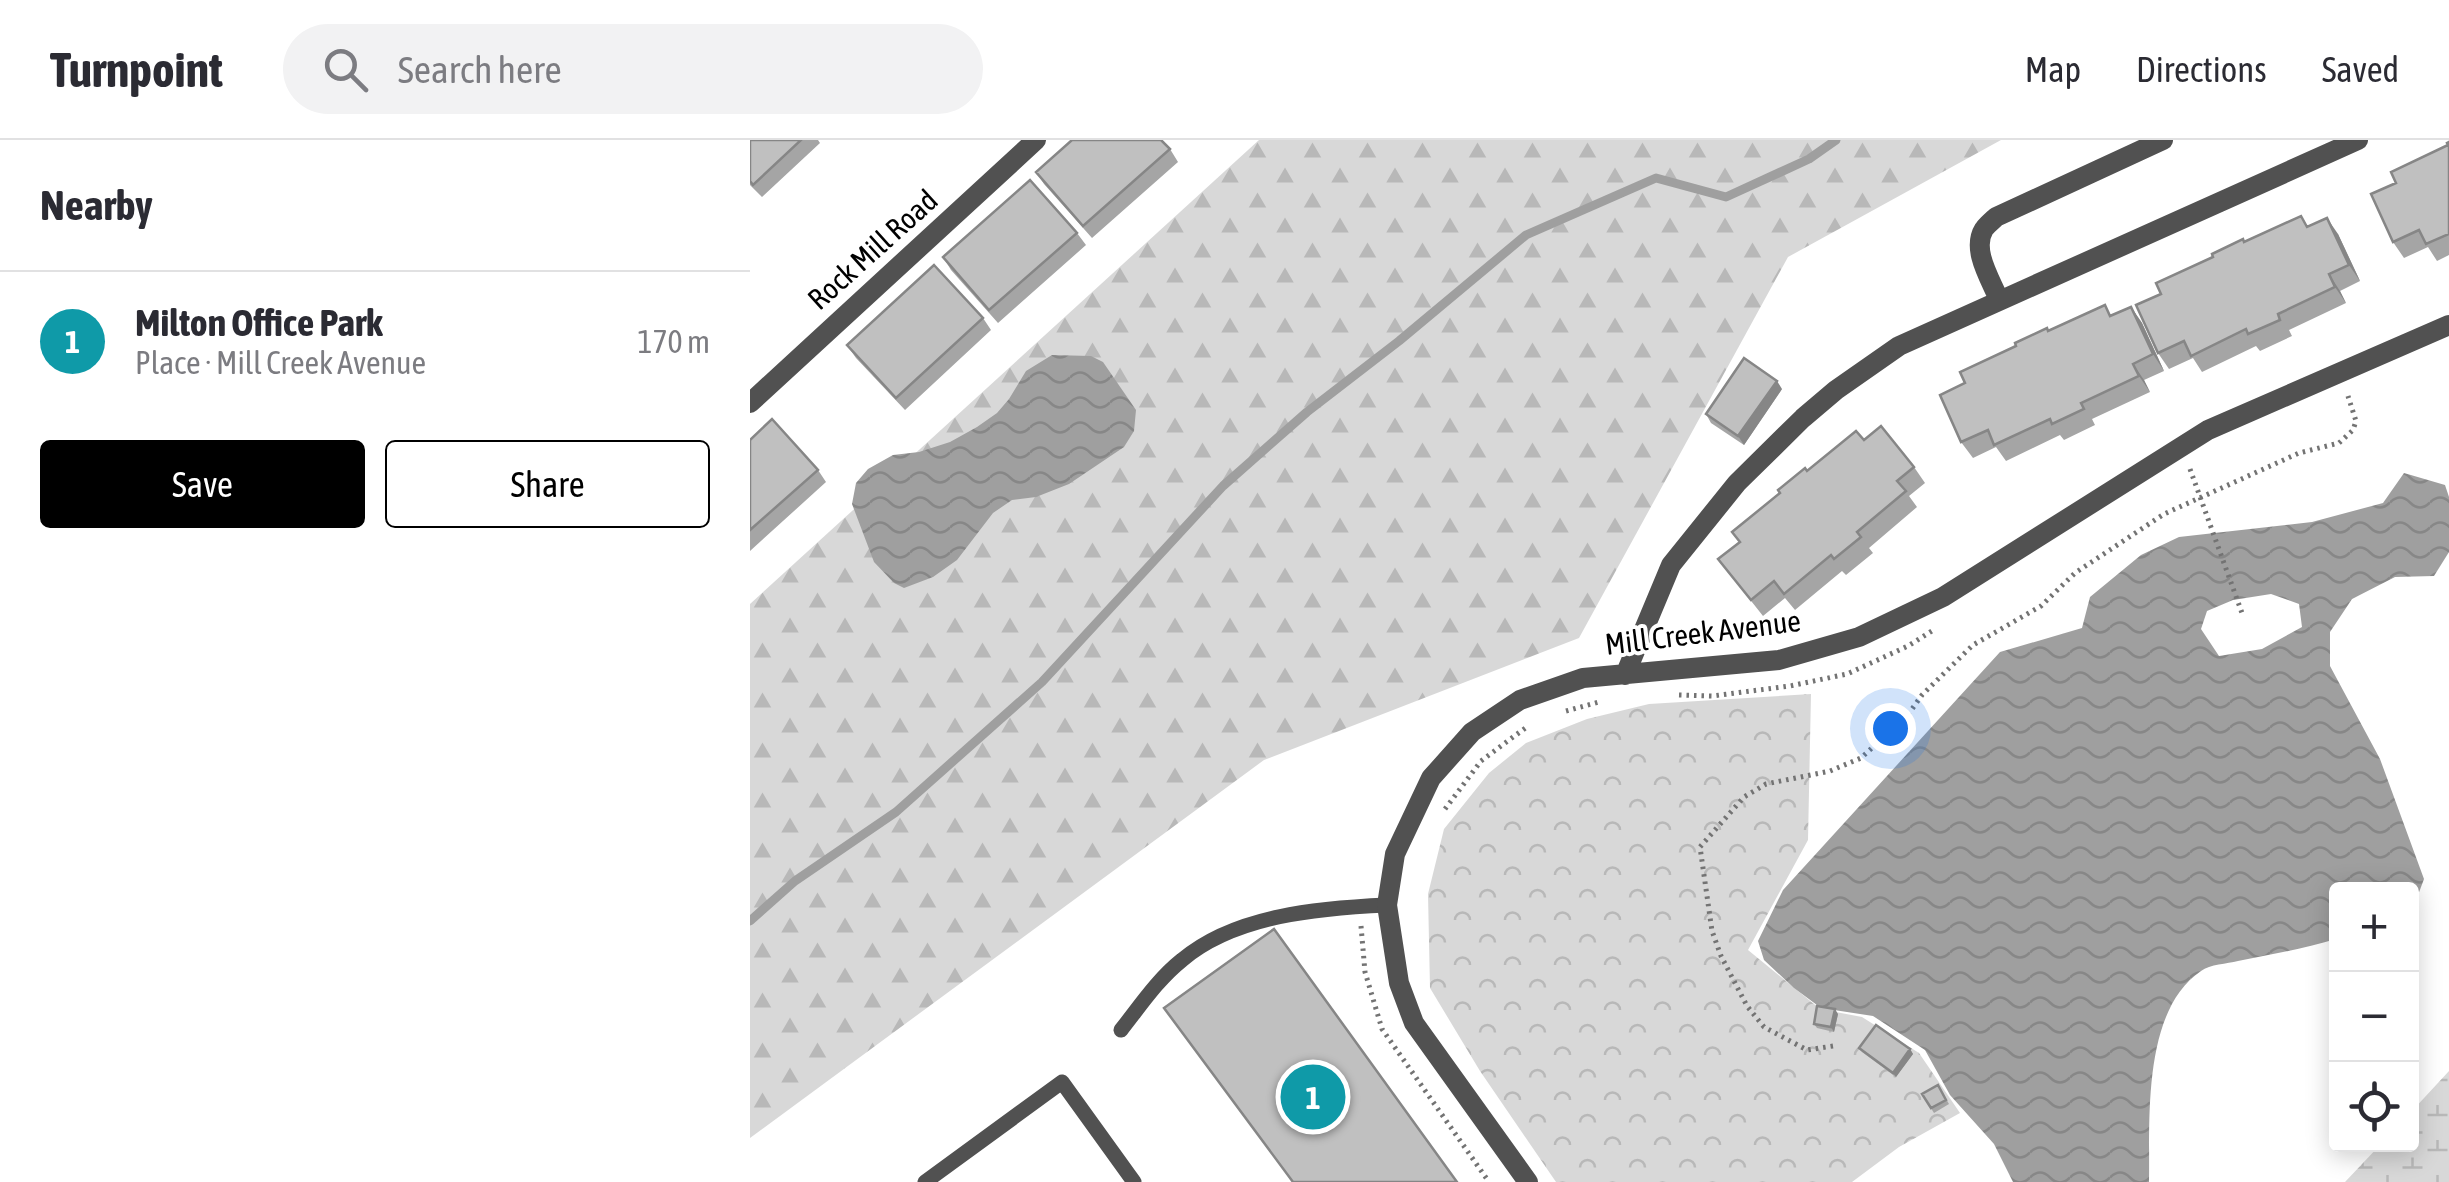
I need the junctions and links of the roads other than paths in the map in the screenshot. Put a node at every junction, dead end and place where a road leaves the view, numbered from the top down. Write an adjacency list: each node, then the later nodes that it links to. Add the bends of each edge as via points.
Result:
1 (1036, 140): 6 (street, Rock Mill Road)
2 (2163, 140): 4 (street, via 1984,228 1980,254)
3 (2358, 140): 4 (street)
4 (2000, 300): 7 (street, via 1898,346 1836,390 1737,483 1670,565)
5 (2449, 325): 7 (street, Mill Creek Avenue, via 2208,430 1943,597 1858,638 1779,660)
6 (750, 403)
7 (1624, 675): 8 (street, Mill Creek Avenue, via 1583,678 1520,700 1472,732 1431,778 1395,854)
8 (1387, 904): 9 (lane, via 1282,916 1211,941 1182,959); 12 (street, Mill Creek Avenue, via 1399,983 1414,1023)
9 (1121, 1030)
10 (925, 1182): 11 (lane, via 1062,1082)
11 (1134, 1182)
12 (1528, 1182)

